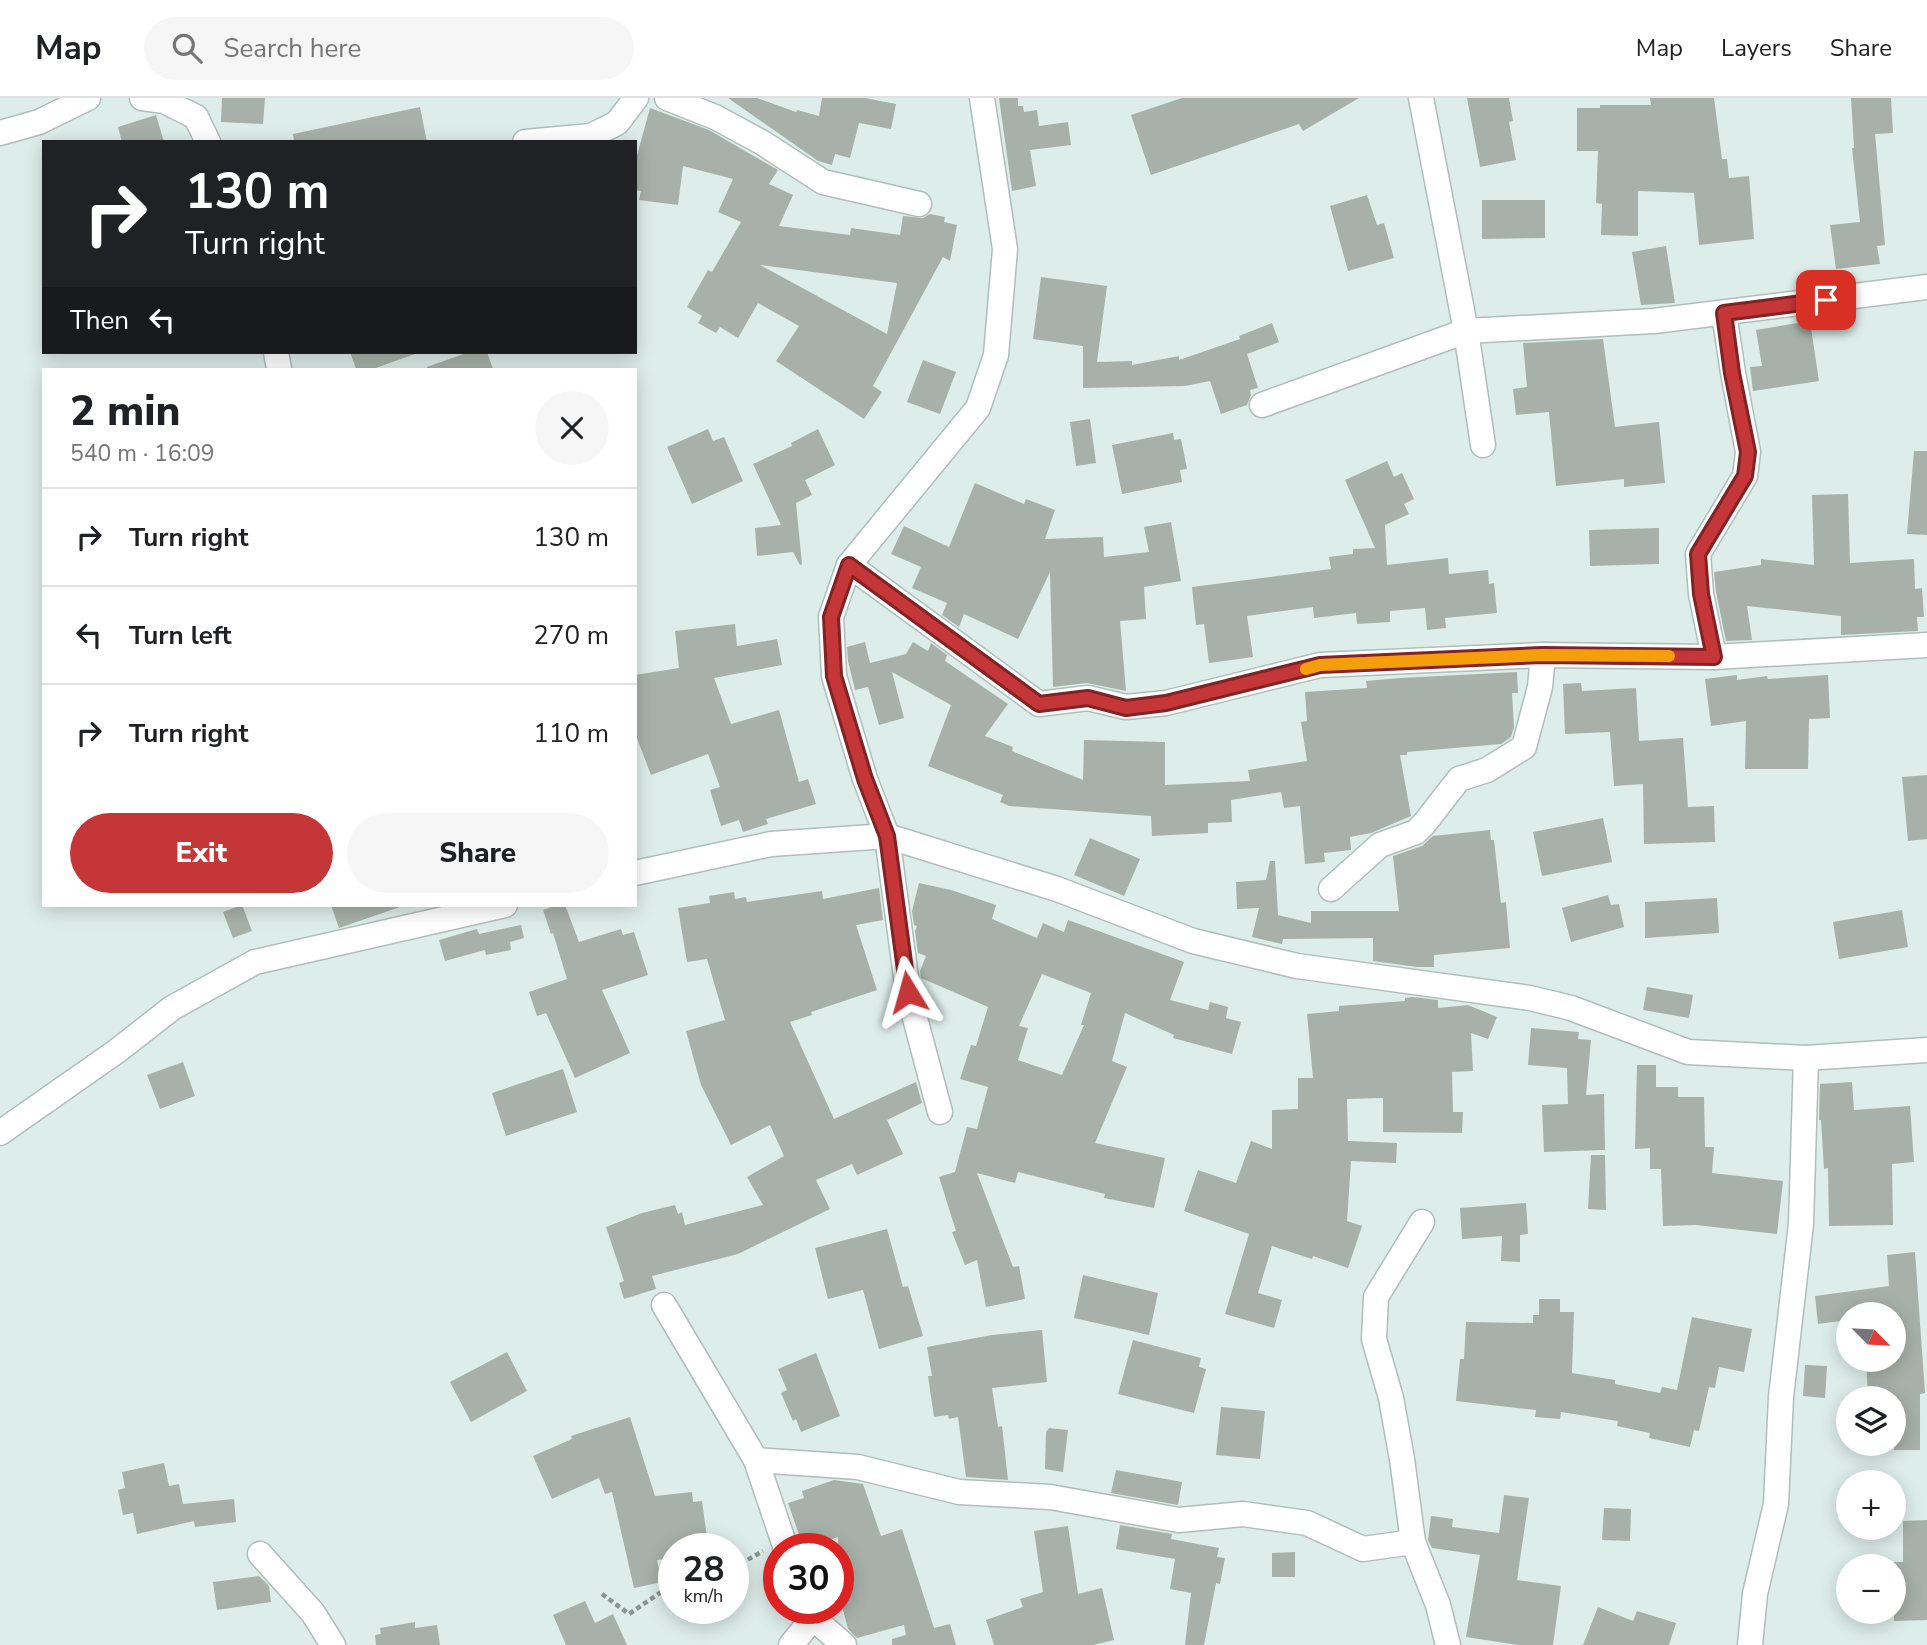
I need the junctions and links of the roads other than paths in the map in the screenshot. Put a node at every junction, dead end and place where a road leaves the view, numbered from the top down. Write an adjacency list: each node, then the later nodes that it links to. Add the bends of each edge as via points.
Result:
1 (88, 98): 7 (street, via 39,122)
2 (142, 98): 8 (street, via 164,101 197,117)
3 (636, 98): 9 (street, via 617,122 591,136)
4 (667, 98): 10 (street, via 727,123 823,182)
5 (982, 98): 16 (street, via 1005,249 996,355 978,408)
6 (1421, 98): 13 (street)
7 (0, 133)
8 (207, 140)
9 (548, 140)
10 (919, 204)
11 (1927, 287): 12 (street)
12 (1724, 313): 13 (street); 19 (street, via 1748,452 1745,476 1698,554)
13 (1466, 331): 14 (street); 15 (street)
14 (1262, 405)
15 (1483, 445)
16 (849, 565): 18 (street, via 1039,704 1088,698 1126,708 1166,703 1320,665); 20 (street, via 831,617 834,676)
17 (1927, 645): 19 (street)
18 (1542, 655): 19 (street); 22 (street, via 1540,687 1524,747 1487,770 1459,779 1416,832 1380,845)
19 (1714, 657)
20 (887, 836): 21 (street, via 771,844); 26 (street, via 1057,889 1193,941 1297,966 1530,998 1571,1008 1688,1052); 27 (street, via 908,992)
21 (637, 873)
22 (1331, 889)
23 (488, 907): 24 (street)
24 (438, 913): 28 (street, via 255,962 172,1008)
25 (1927, 1050): 26 (street)
26 (1806, 1058): 41 (street, via 1801,1224 1781,1397 1776,1504 1755,1594)
27 (940, 1112)
28 (0, 1133)
29 (1422, 1222): 33 (street, via 1376,1297 1374,1339 1391,1398)
30 (664, 1305): 31 (street)
31 (756, 1460): 32 (street); 33 (street, via 858,1467 959,1492 1050,1497 1180,1520 1243,1514 1307,1522 1363,1549)
32 (780, 1533)
33 (1413, 1542): 40 (street)
34 (260, 1554): 37 (street, via 313,1613)
35 (804, 1624): 38 (street)
36 (822, 1624): 39 (street)
37 (333, 1645)
38 (792, 1645)
39 (844, 1645)
40 (1448, 1645)
41 (1750, 1645)

